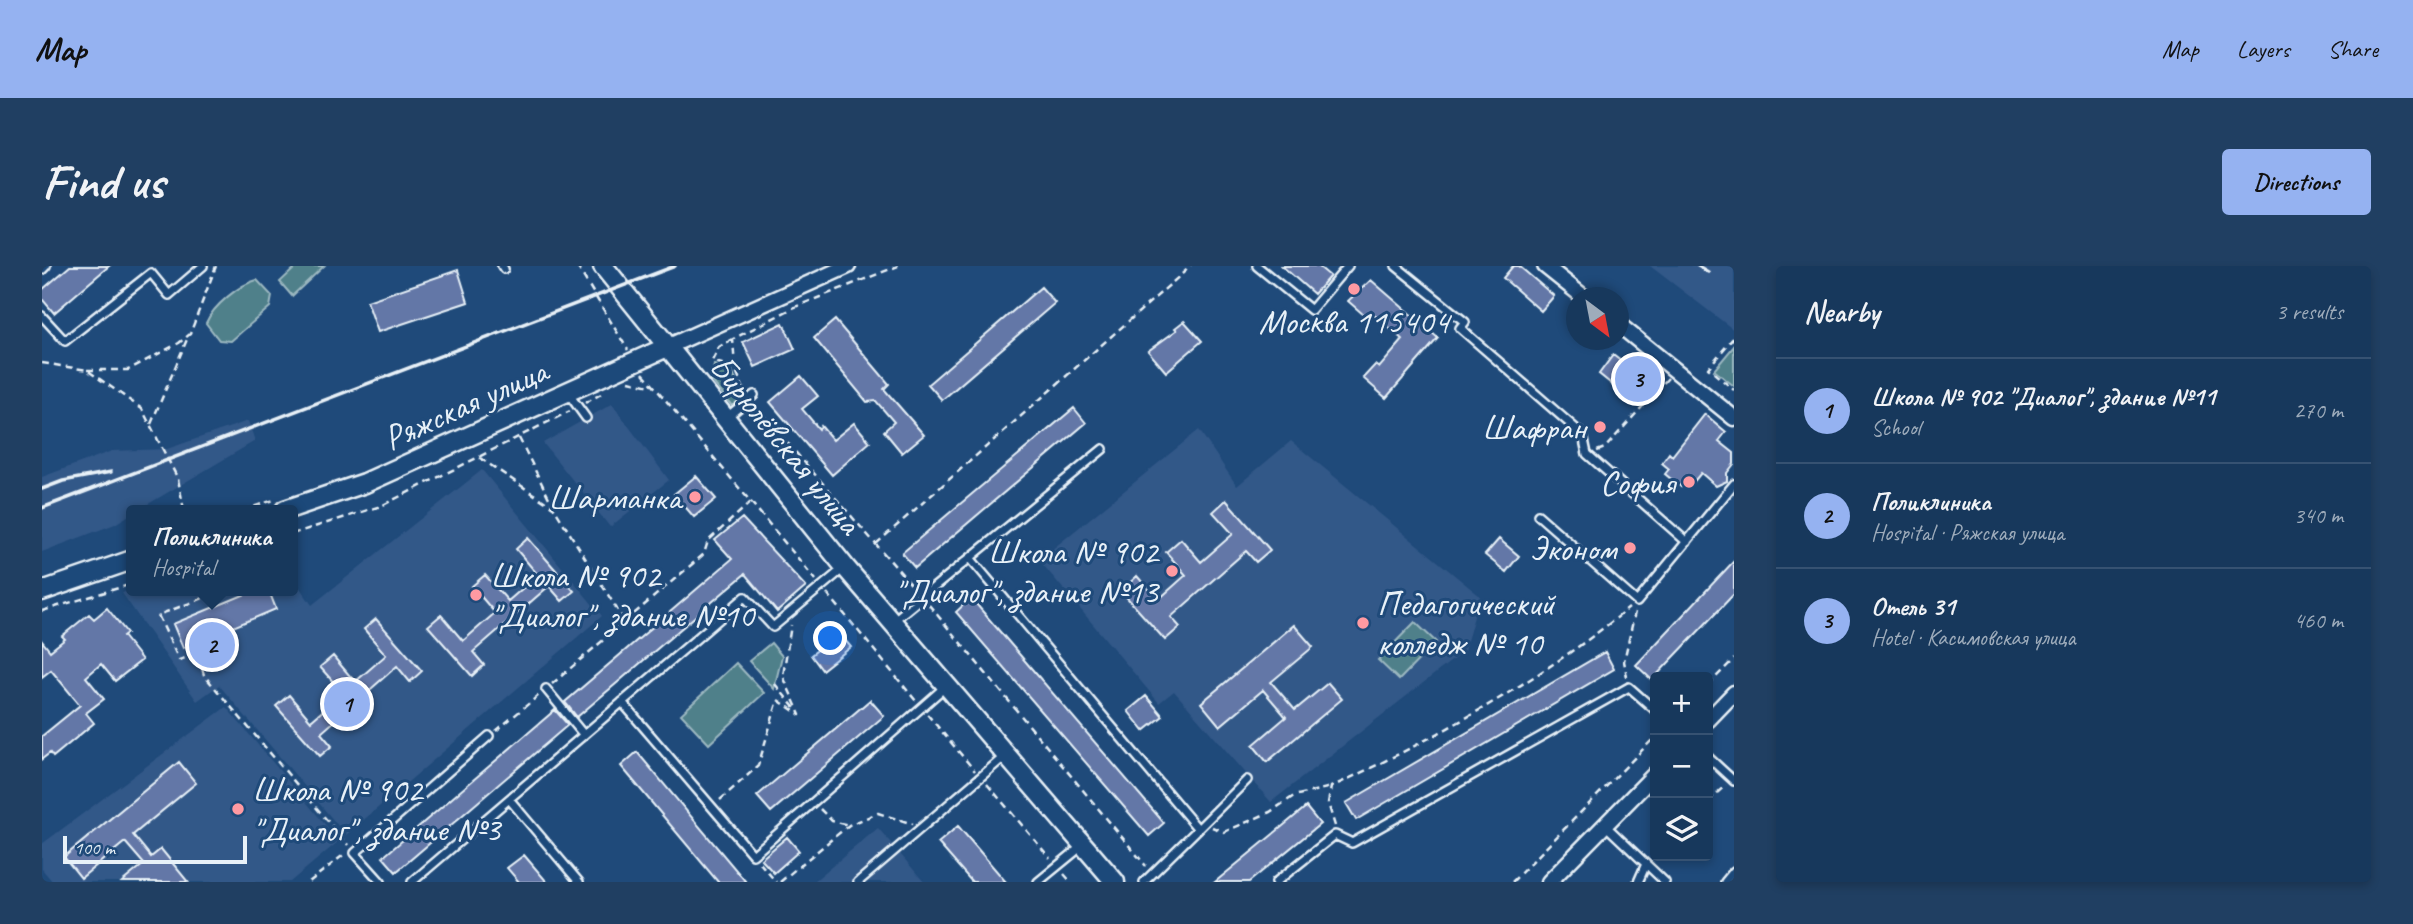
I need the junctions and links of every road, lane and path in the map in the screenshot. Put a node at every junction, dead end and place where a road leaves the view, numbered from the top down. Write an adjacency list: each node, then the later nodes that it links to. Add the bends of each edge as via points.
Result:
1 (46, 266): 12 (lane)
2 (203, 266): 14 (lane, via 169,295 150,273 65,341)
3 (216, 266): 16 (path)
4 (603, 266): 19 (street, Бирюлёвская улица)
5 (848, 266): 19 (street)
6 (898, 266): 18 (path, via 795,307)
7 (1191, 266): 46 (path)
8 (1257, 266): 9 (lane, via 1311,310)
9 (1348, 266)
10 (1396, 266): 36 (lane, via 1465,322 1460,328 1583,435)
11 (1545, 266): 13 (street)
12 (42, 270)
13 (1571, 287)
14 (42, 316)
15 (1629, 332): 31 (street)
16 (190, 334): 22 (path, via 128,370); 33 (path)
17 (1734, 337): 26 (path, via 1708,368)
18 (733, 339): 21 (path); 21 (path, via 719,347 712,361)
19 (667, 347): 29 (street, Ряжская улица); 32 (street, Бирюлёвская улица)
20 (42, 363): 22 (path)
21 (735, 368): 28 (path)
22 (87, 370): 33 (path, via 142,410)
23 (627, 380): 25 (path)
24 (1674, 382): 36 (path, via 1668,378 1605,448)
25 (652, 386)
26 (1734, 390)
27 (606, 391): 29 (path)
28 (752, 397): 32 (lane); 46 (path)
29 (572, 400): 30 (lane); 34 (path); 41 (street, Ряжская улица)
30 (586, 418)
31 (1734, 418)
32 (724, 419): 49 (street, Бирюлёвская улица)
33 (150, 426): 40 (path, via 178,479)
34 (519, 438): 37 (path); 42 (path)
35 (1103, 449): 47 (lane)
36 (1587, 454): 45 (lane)
37 (480, 458): 42 (path); 44 (path, via 381,506)
38 (1734, 484): 45 (lane)
39 (752, 501): 57 (path, via 708,541 704,554)
40 (183, 505)
41 (298, 506)
42 (554, 508): 57 (path)
43 (1538, 515): 54 (lane)
44 (298, 532)
45 (1687, 542): 54 (lane)
46 (876, 544): 53 (path)
47 (971, 559): 53 (lane); 86 (lane)
48 (126, 562): 51 (street)
49 (845, 567): 56 (lane); 58 (street, Бирюлёвская улица)
50 (126, 586): 55 (path)
51 (42, 591)
52 (209, 596): 94 (path, via 158,615 179,660 198,654 204,675 351,848)
53 (923, 597): 58 (lane); 93 (path)
54 (1637, 602): 63 (path, via 1624,661); 78 (path, via 1577,650 1413,749)
55 (42, 611)
56 (792, 611): 66 (lane, via 773,627 744,597); 68 (path, via 783,676)
57 (625, 622): 64 (path)
58 (892, 622): 62 (street, Бирюлёвская улица)
59 (1734, 659): 60 (path)
60 (1713, 680)
61 (775, 684): 68 (path)
62 (946, 686): 73 (street, Бирюлёвская улица); 81 (lane)
63 (1629, 687): 67 (lane); 88 (lane, via 1352,843)
64 (546, 688): 70 (lane); 71 (path)
65 (1734, 693): 69 (street)
66 (622, 702): 70 (lane); 82 (lane)
67 (1650, 706)
68 (800, 715): 82 (path, via 778,700 758,766)
69 (1713, 715)
70 (583, 734): 80 (lane)
71 (489, 736): 95 (lane, via 355,853)
72 (1650, 742): 104 (path)
73 (1005, 755): 85 (lane); 89 (street, Бирюлёвская улица)
74 (1713, 762): 77 (lane)
75 (1650, 779): 84 (street)
76 (1247, 780): 86 (lane)
77 (1734, 781): 79 (path)
78 (1331, 787): 87 (path, via 1294,796); 88 (path, via 1328,803)
79 (1711, 798)
80 (509, 799): 96 (lane); 97 (lane)
81 (813, 803): 83 (path, via 832,821); 90 (lane)
82 (712, 807): 90 (lane)
83 (849, 825): 85 (path, via 878,813); 98 (path)
84 (1605, 825): 91 (lane); 105 (street)
85 (922, 827): 99 (lane)
86 (1198, 829): 93 (lane)
87 (1224, 832)
88 (1335, 835): 103 (lane)
89 (1083, 845): 100 (lane); 101 (street, Бирюлёвская улица)
90 (753, 855): 98 (path)
91 (1646, 864): 106 (lane); 107 (lane)
92 (1734, 871): 108 (lane)
93 (1153, 874): 102 (lane)
94 (309, 882)
95 (381, 882)
96 (412, 882)
97 (579, 882)
98 (778, 882)
99 (859, 882)
100 (1038, 882)
101 (1115, 882)
102 (1144, 882)
103 (1276, 882)
104 (1512, 882)
105 (1549, 882)
106 (1638, 882)
107 (1665, 882)
108 (1725, 882)

